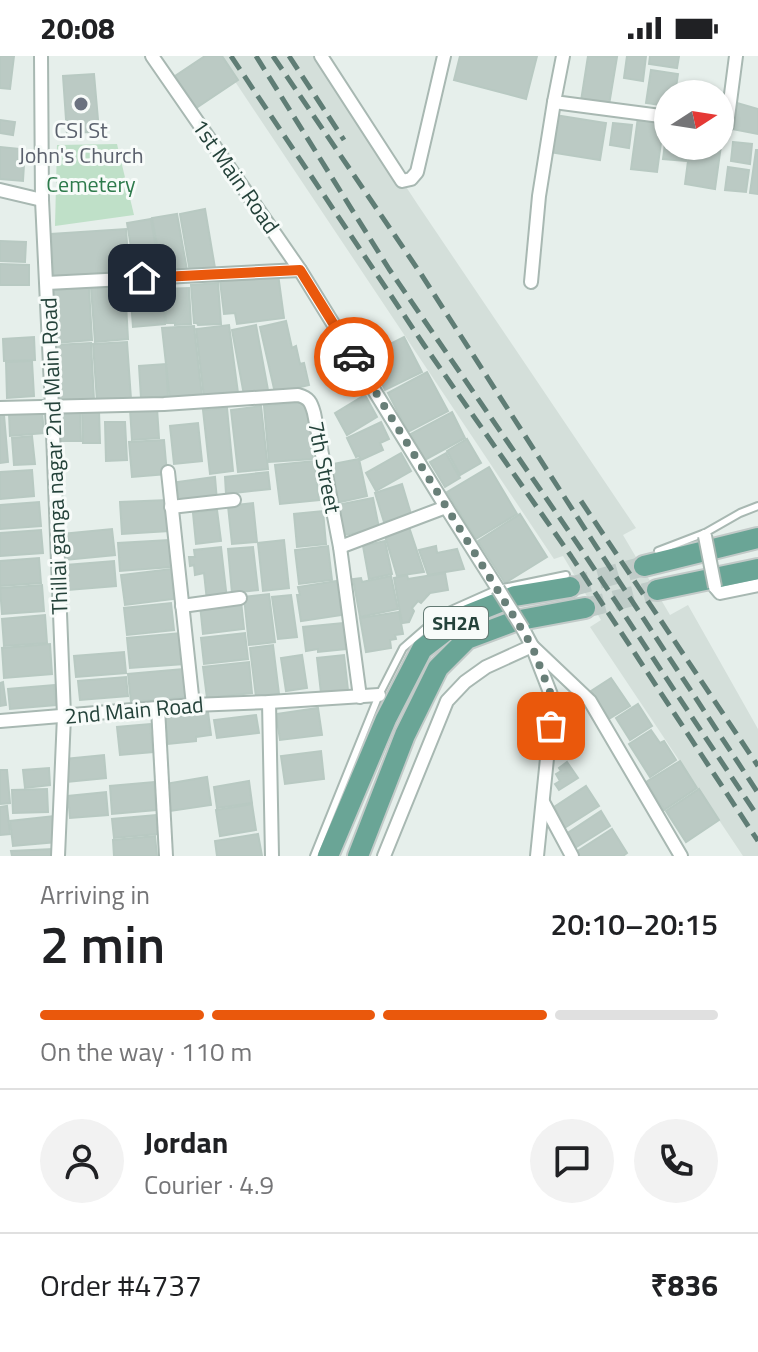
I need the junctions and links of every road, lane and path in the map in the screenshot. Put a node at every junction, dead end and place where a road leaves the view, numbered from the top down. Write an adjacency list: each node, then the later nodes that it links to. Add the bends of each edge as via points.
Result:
1 (41, 56): 11 (street, Thillai ganga nagar 2nd Main Road)
2 (152, 56): 12 (street, 1st Main Road)
3 (321, 56): 4 (street, via 402,181 417,172)
4 (444, 56)
5 (563, 56): 8 (street)
6 (736, 56): 7 (street)
7 (733, 80)
8 (554, 102): 9 (street); 13 (street)
9 (654, 115)
10 (0, 190): 11 (street)
11 (42, 200): 14 (street, Thillai ganga nagar 2nd Main Road)
12 (300, 270): 14 (street); 21 (street, 1st Main Road)
13 (531, 282)
14 (47, 283): 15 (street, Thillai ganga nagar 2nd Main Road)
15 (52, 407): 16 (street); 24 (street, 7th Street, via 306,397 314,413); 40 (street, Thillai ganga nagar 2nd Main Road)
16 (0, 408)
17 (168, 472): 20 (street)
18 (234, 500): 20 (street)
19 (758, 506): 22 (lane)
20 (171, 507): 32 (street)
21 (446, 507): 24 (street); 29 (street, 1st Main Road)
22 (705, 535): 25 (lane); 28 (street, bridge, via 720,593)
23 (758, 538): 25 (main road)
24 (340, 547): 36 (street, 7th Street)
25 (651, 559)
26 (758, 569): 30 (main road)
27 (568, 581): 29 (lane); 47 (main road, SH2A, via 465,616 422,649)
28 (758, 585)
29 (498, 589): 34 (street, 1st Main Road, bridge); 35 (lane, via 442,614 403,648)
30 (657, 590)
31 (240, 598): 32 (street)
32 (182, 606): 38 (street)
33 (585, 608): 48 (main road, SH2A, via 515,621 467,639 438,668 405,735)
34 (532, 646): 42 (street, 1st Main Road, via 553,700); 49 (street, via 486,667 447,701); 52 (street, via 590,701)
35 (379, 695): 36 (street, 2nd Main Road); 46 (lane)
36 (360, 697): 37 (street, 2nd Main Road)
37 (269, 702): 38 (street, 2nd Main Road); 45 (street)
38 (193, 705): 39 (street, 2nd Main Road)
39 (158, 708): 40 (street, 2nd Main Road); 44 (street)
40 (64, 716): 41 (street, 2nd Main Road); 43 (street, Thillai ganga nagar 2nd Main Road)
41 (0, 721)
42 (543, 802): 50 (street, 1st Main Road); 51 (street)
43 (58, 856)
44 (166, 856)
45 (272, 856)
46 (314, 856)
47 (328, 856)
48 (358, 856)
49 (384, 856)
50 (537, 856)
51 (572, 856)
52 (681, 856)

